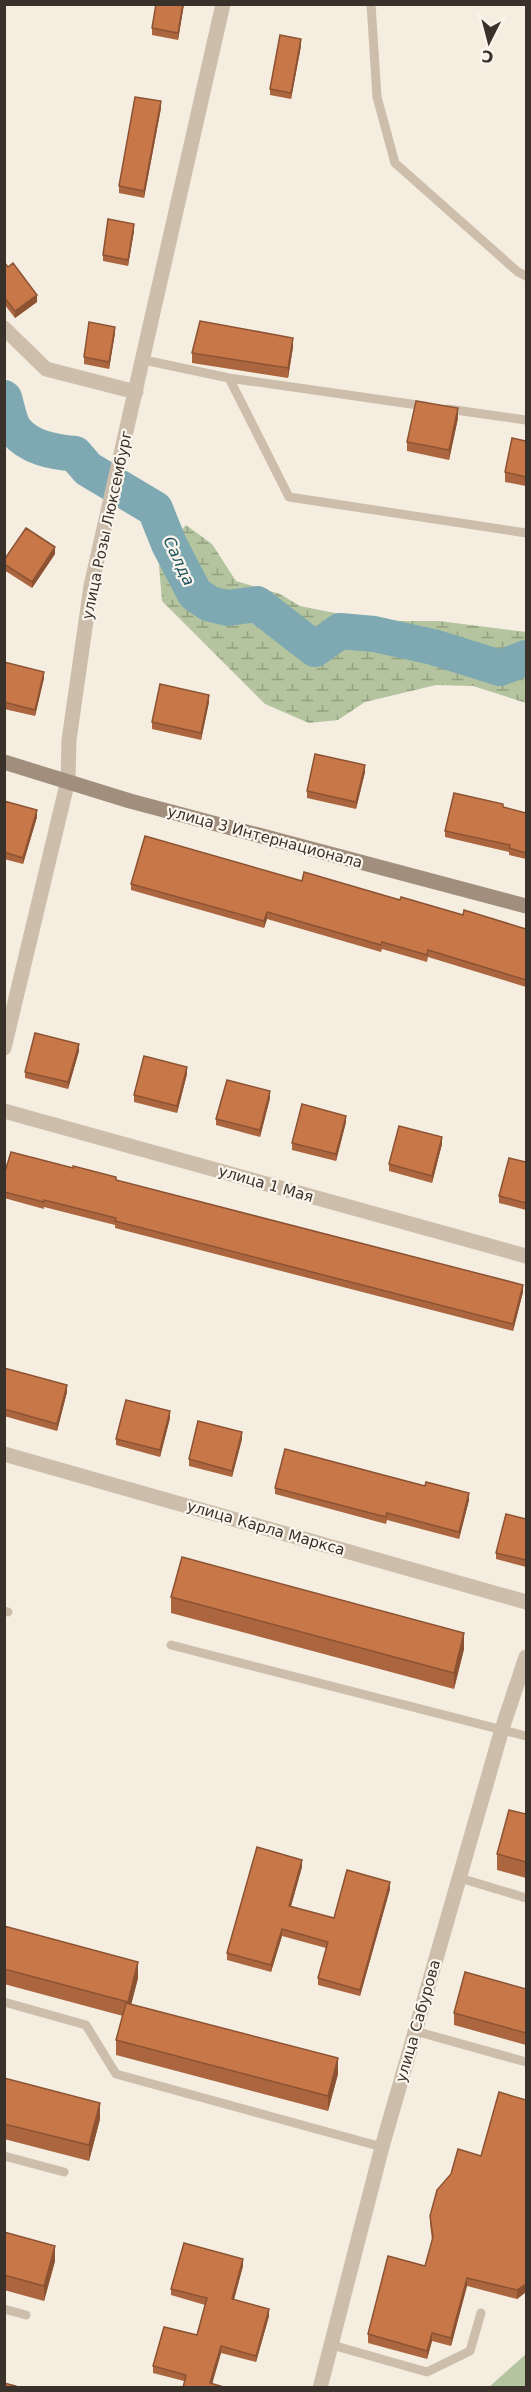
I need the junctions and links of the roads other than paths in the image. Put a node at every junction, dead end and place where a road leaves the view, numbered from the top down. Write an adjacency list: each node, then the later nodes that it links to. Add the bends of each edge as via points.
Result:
1 (223, 4): 5 (street, улица Розы Люксембург)
2 (371, 4): 3 (lane, via 377,97 396,163)
3 (526, 276)
4 (4, 328): 7 (street, via 46,369)
5 (144, 360): 6 (lane); 7 (street, улица Розы Люксембург)
6 (230, 378): 8 (lane); 9 (lane, via 289,497)
7 (136, 392): 11 (street, улица Розы Люксембург, via 91,586 69,740)
8 (526, 420)
9 (526, 533)
10 (4, 762): 11 (main road, улица 3 Интернационала)
11 (68, 780): 12 (main road, улица 3 Интернационала, via 141,804); 13 (street, улица Розы Люксембург)
12 (526, 906)
13 (4, 1048)
14 (4, 1111): 15 (street, улица 1 Мая)
15 (526, 1256)
16 (4, 1454): 17 (street, улица Карла Маркса)
17 (526, 1602)
18 (171, 1645): 20 (lane)
19 (526, 1657): 20 (street, улица Сабурова)
20 (502, 1729): 21 (lane); 22 (street, улица Сабурова)
21 (526, 1736)
22 (459, 1878): 23 (lane); 25 (street, улица Сабурова)
23 (526, 1898)
24 (4, 2002): 27 (lane, via 86,2025 116,2074)
25 (416, 2031): 26 (lane); 27 (street, улица Сабурова)
26 (526, 2062)
27 (382, 2146): 33 (street, улица Сабурова)
28 (4, 2156): 29 (lane)
29 (64, 2172)
30 (4, 2309): 32 (lane)
31 (481, 2313): 33 (lane, via 470,2351 427,2372)
32 (26, 2315)
33 (332, 2345): 34 (street, улица Сабурова)
34 (320, 2388)

